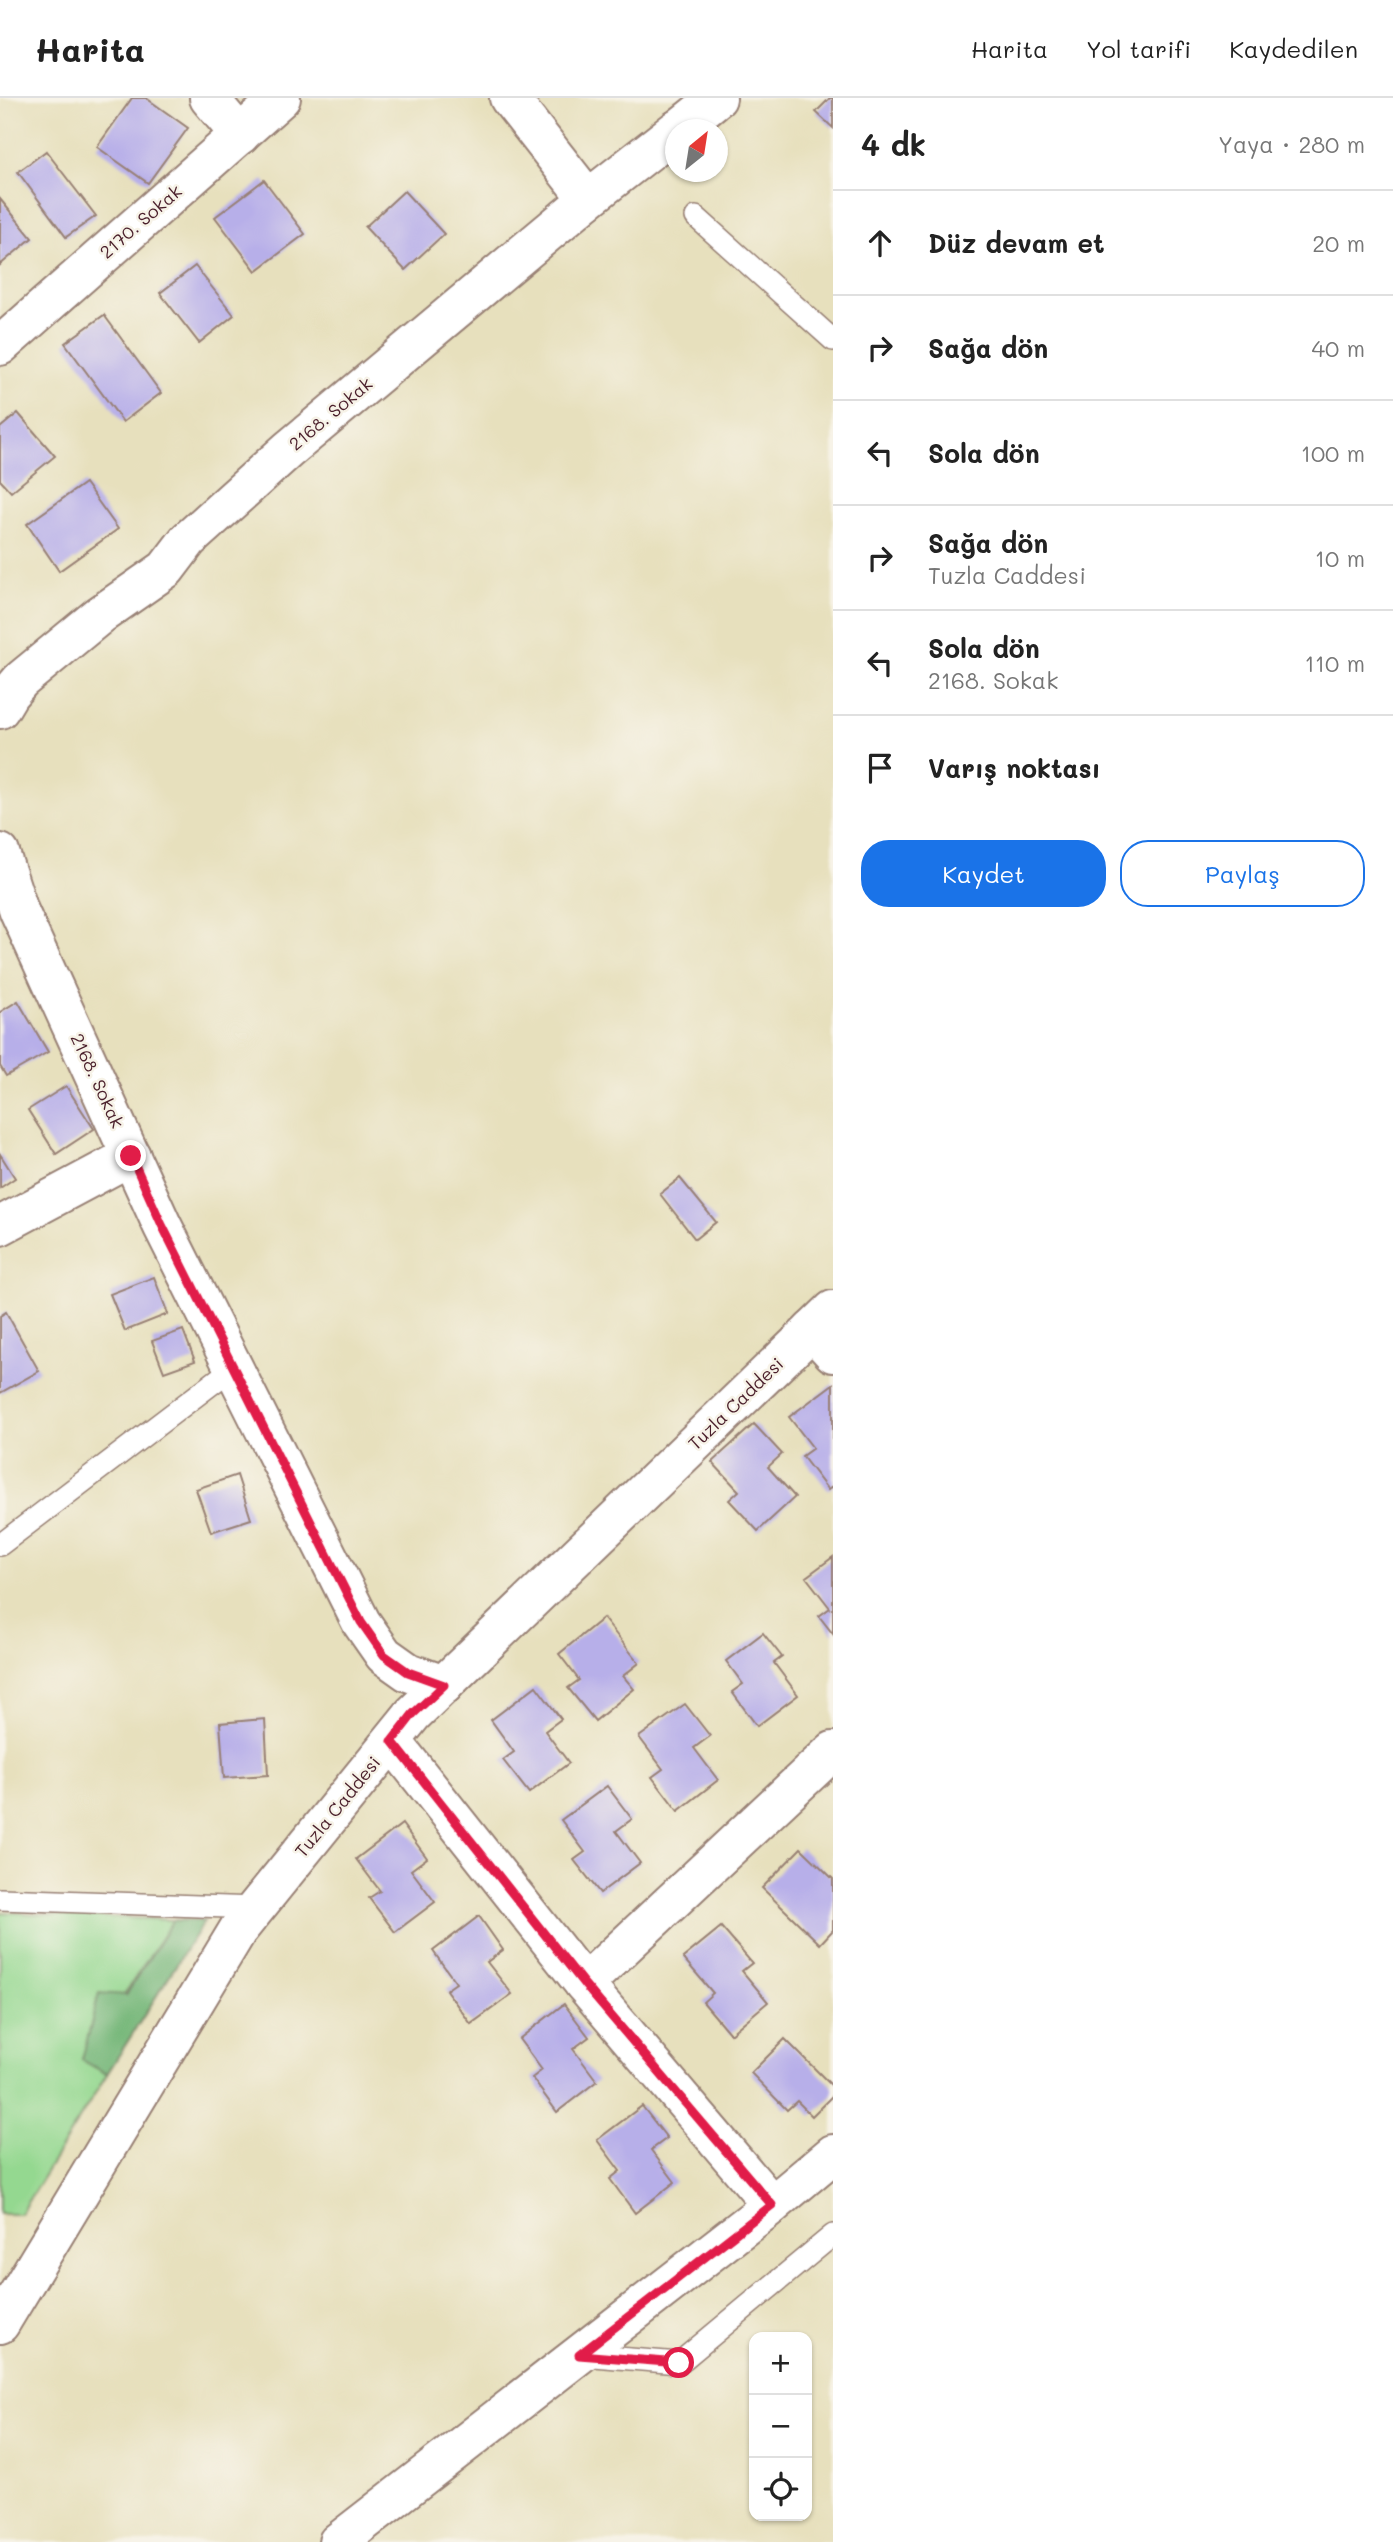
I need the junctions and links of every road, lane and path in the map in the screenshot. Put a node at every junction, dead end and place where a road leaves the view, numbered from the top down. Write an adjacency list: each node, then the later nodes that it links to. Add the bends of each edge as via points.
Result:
1 (209, 98): 6 (street)
2 (281, 98): 6 (street, 2170. Sokak)
3 (509, 98): 8 (street)
4 (710, 100): 5 (street, 2168. Sokak)
5 (688, 119)
6 (240, 135): 11 (street, 2170. Sokak)
7 (665, 139): 8 (street, 2168. Sokak)
8 (588, 199): 12 (street, 2168. Sokak, via 288,450 188,540 166,569 100,615 21,680)
9 (696, 217): 10 (lane)
10 (833, 340)
11 (0, 346)
12 (0, 709)
13 (0, 853): 14 (street, 2168. Sokak)
14 (10, 916): 15 (street, 2168. Sokak)
15 (131, 1156): 16 (street); 18 (street, 2168. Sokak)
16 (0, 1226)
17 (826, 1331): 20 (street, Tuzla Caddesi)
18 (236, 1365): 19 (lane); 20 (street, 2168. Sokak, via 361,1622 384,1655 408,1672)
19 (0, 1545)
20 (444, 1685): 21 (street, Tuzla Caddesi)
21 (392, 1741): 24 (street, Tuzla Caddesi); 25 (street)
22 (833, 1751): 25 (street)
23 (0, 1899): 24 (lane)
24 (256, 1908): 29 (street, Tuzla Caddesi, via 238,1930)
25 (584, 1984): 27 (street)
26 (833, 2154): 27 (street)
27 (772, 2205): 30 (street)
28 (833, 2235): 30 (lane, via 679,2363)
29 (0, 2323)
30 (579, 2355): 31 (street)
31 (338, 2542)

